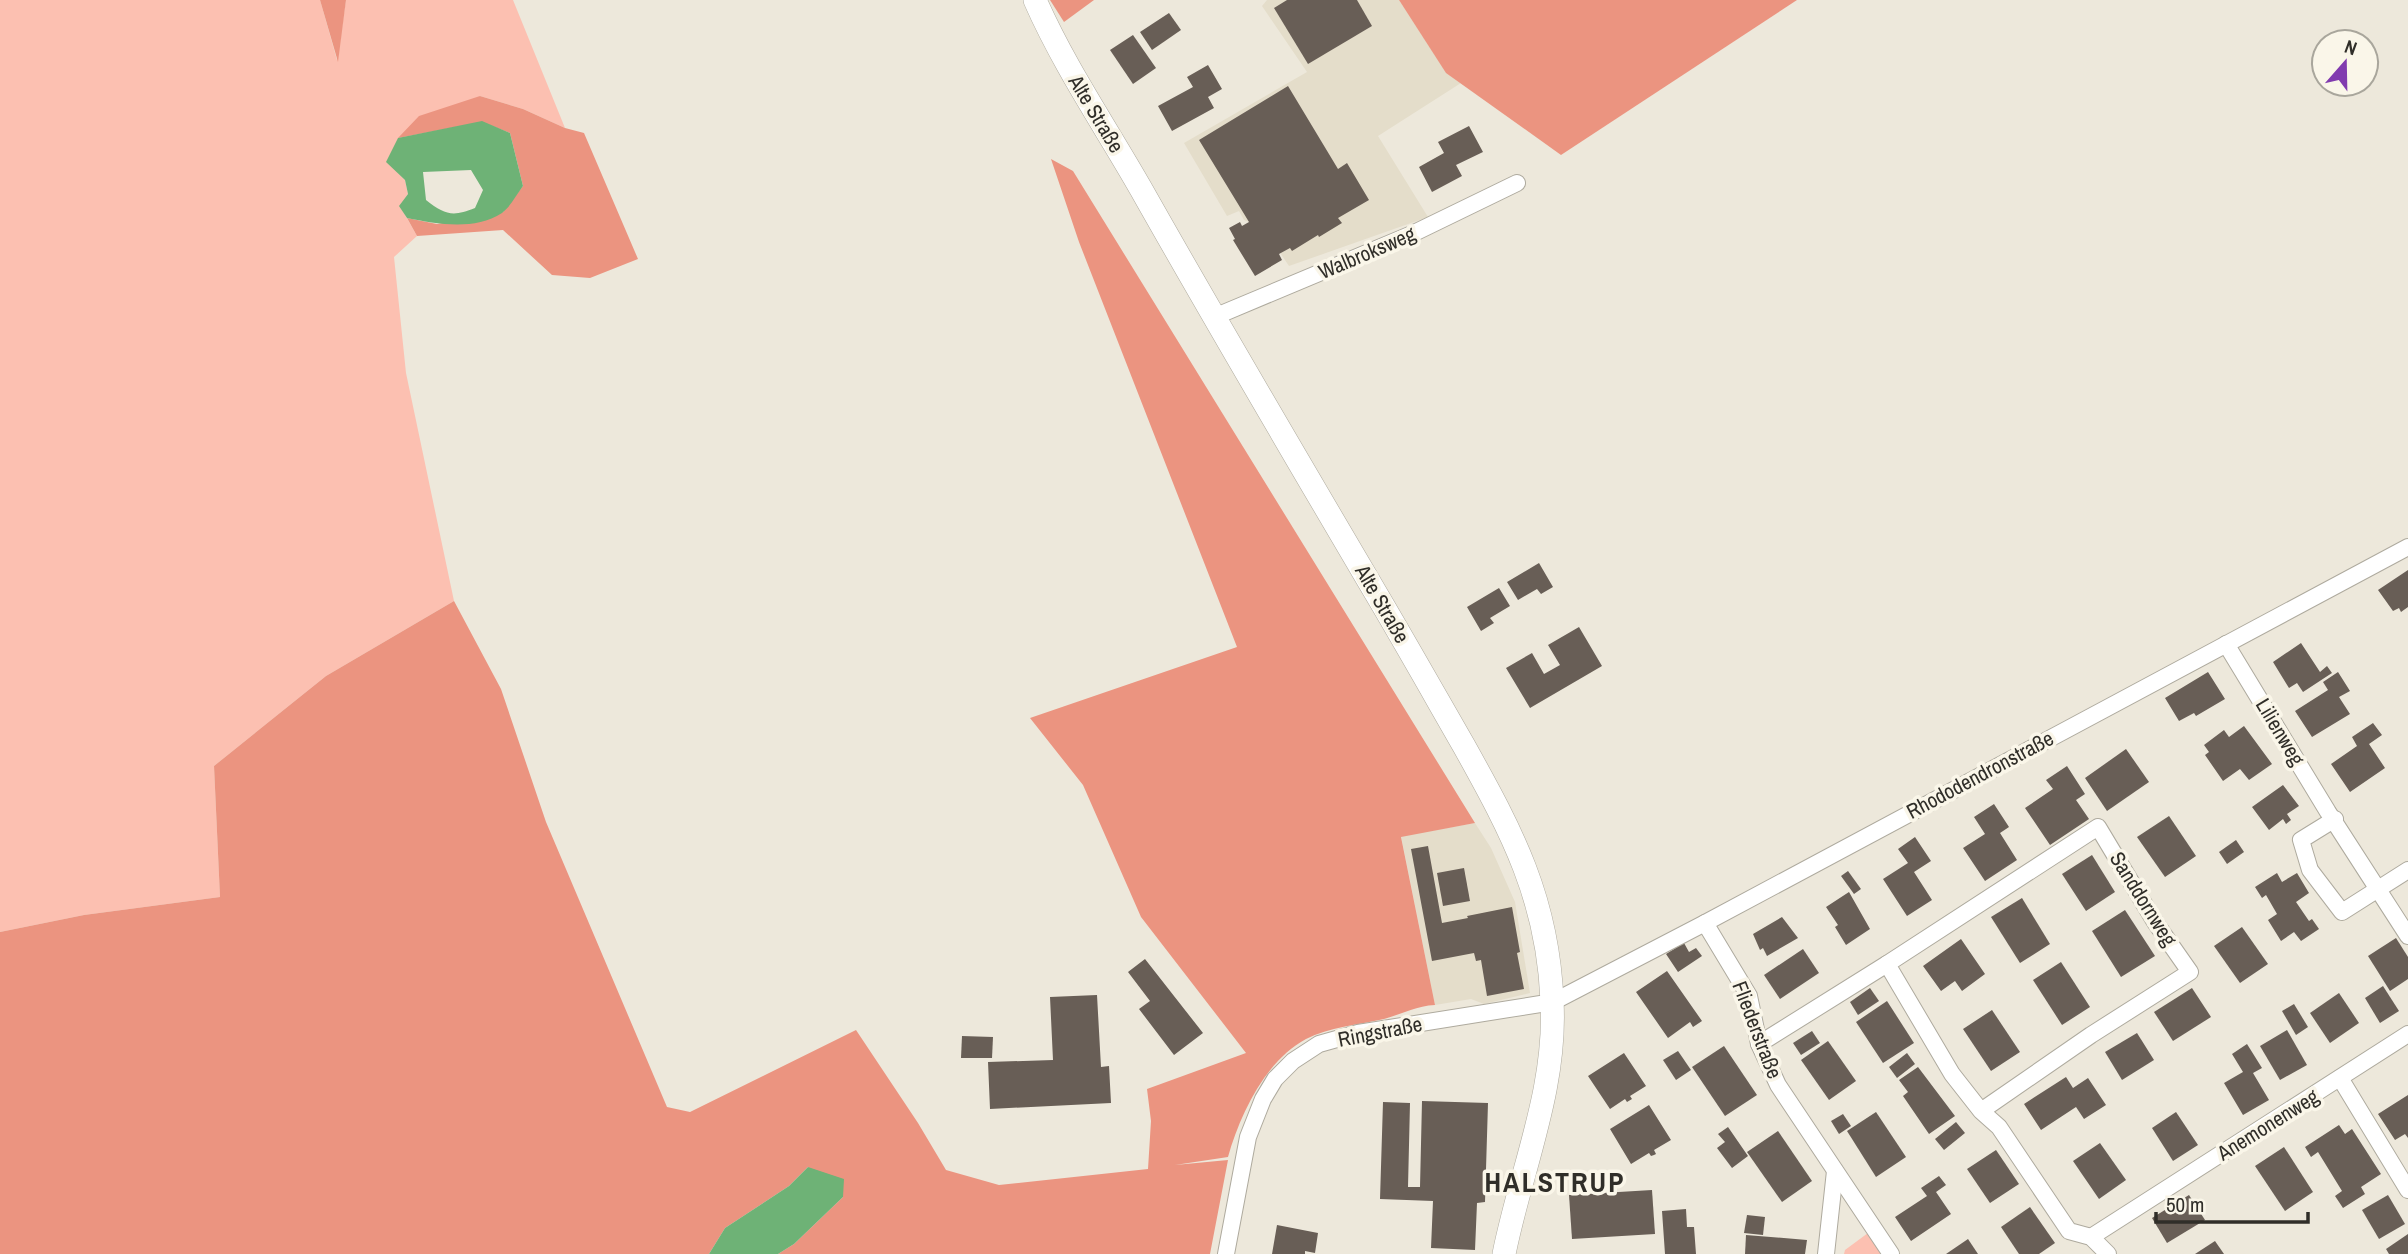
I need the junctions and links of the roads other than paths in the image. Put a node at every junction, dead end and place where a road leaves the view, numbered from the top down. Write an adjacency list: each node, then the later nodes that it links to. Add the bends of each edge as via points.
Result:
1 (1035, 0): 3 (street, Alte Straße, via 1069,70)
2 (1517, 183): 3 (street, Walbroksweg, via 1412,234)
3 (1214, 317): 12 (street, Alte Straße, via 1509,829 1539,914)
4 (2408, 547): 5 (street, Rhododendronstraße)
5 (2227, 644): 6 (street, Lilienweg); 9 (street, Rhododendronstraße)
6 (2335, 820): 8 (street, Lilienweg); 8 (street, via 2301,840 2310,870 2342,912)
7 (2408, 870): 8 (street)
8 (2378, 889): 10 (street)
9 (1705, 923): 12 (street, Rhododendronstraße); 14 (street, Fliederstraße, via 1749,996)
10 (2408, 936)
11 (1887, 964): 14 (street, Sanddornweg); 16 (street, via 1952,1074); 16 (street, Sanddornweg, via 2098,827 2190,972)
12 (1552, 1002): 20 (street, Ringstraße, via 1358,1033 1320,1044 1293,1061 1275,1079 1253,1120); 21 (street, Alte Straße, via 1551,1056 1542,1111)
13 (2408, 1034): 15 (street, Anemonenweg)
14 (1759, 1044): 17 (street, Fliederstraße, via 1778,1085)
15 (2340, 1078): 18 (street); 19 (street, Anemonenweg)
16 (1981, 1111): 19 (street, via 1999,1127 2069,1231)
17 (1835, 1171): 22 (street); 23 (street, Fliederstraße)
18 (2408, 1191)
19 (2091, 1237): 24 (street)
20 (1226, 1254)
21 (1504, 1254)
22 (1826, 1254)
23 (1891, 1254)
24 (2108, 1254)

